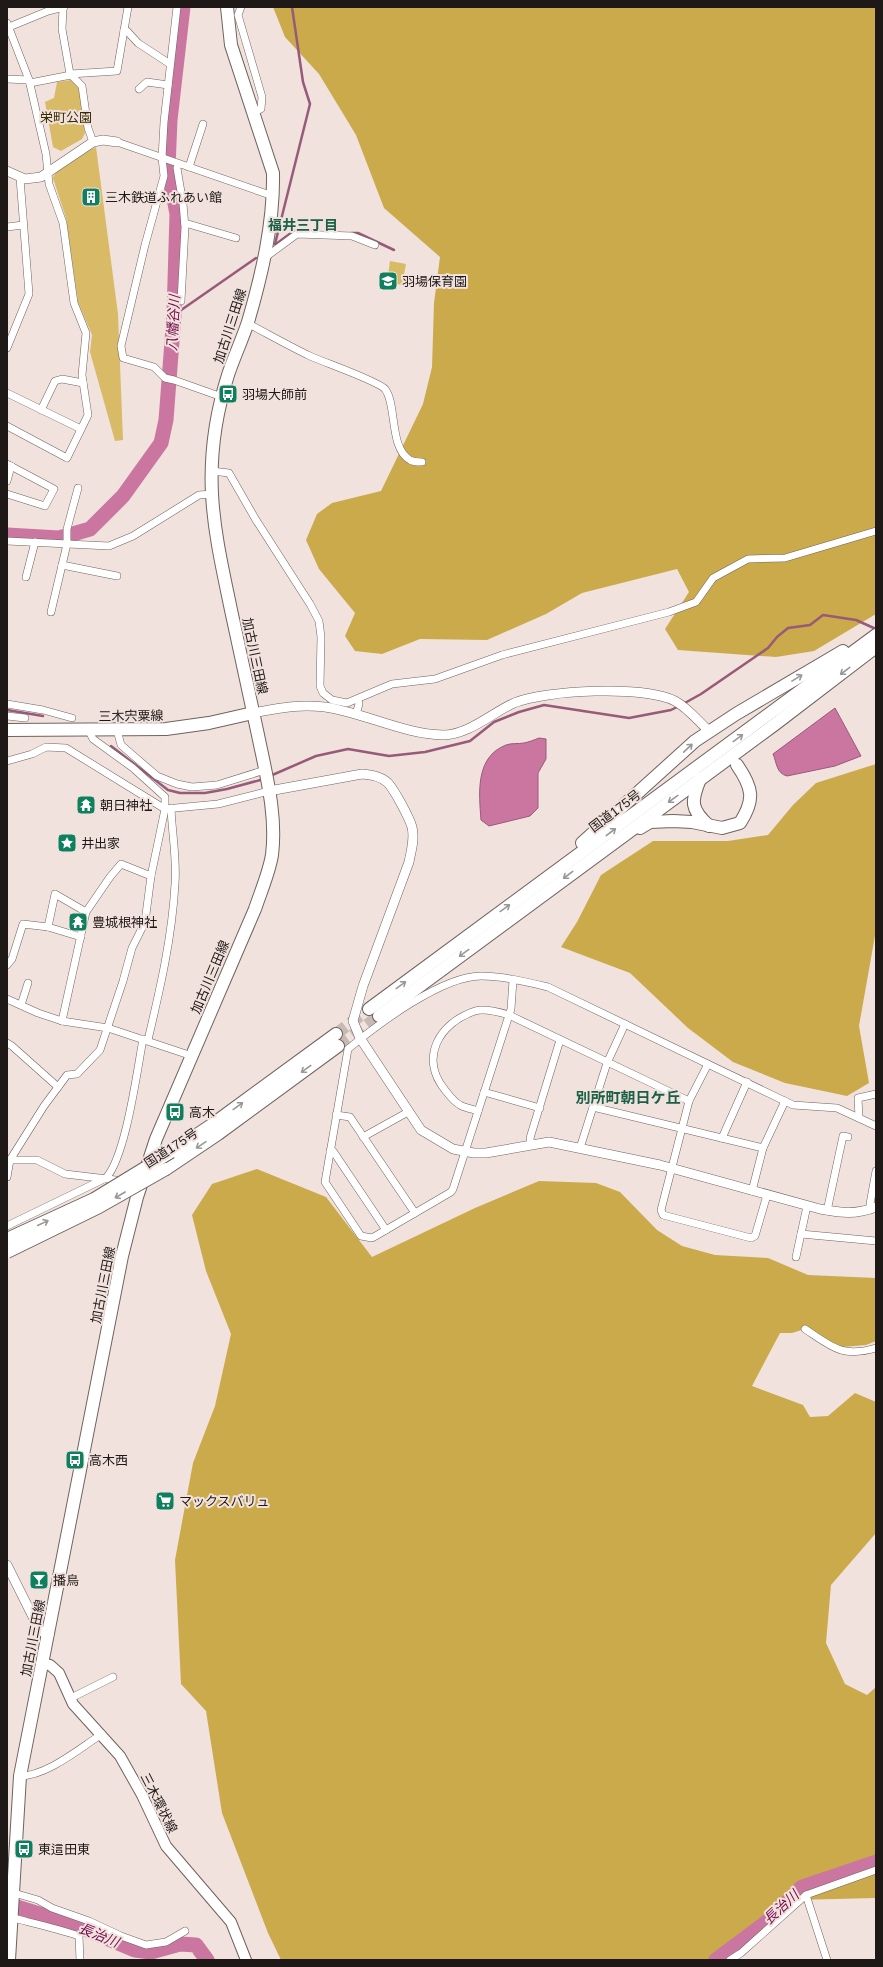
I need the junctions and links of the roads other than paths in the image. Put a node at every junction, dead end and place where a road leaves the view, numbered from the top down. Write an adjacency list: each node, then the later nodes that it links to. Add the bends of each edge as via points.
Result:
1 (63, 7): 6 (street); 9 (street, via 62,29)
2 (128, 7): 7 (street)
3 (177, 7): 8 (street)
4 (227, 7): 14 (main road, 加古川三田線, via 231,45)
5 (241, 7): 14 (street, via 238,15 262,98 261,109)
6 (8, 25): 11 (street)
7 (124, 30): 8 (street, via 138,43); 9 (street, via 117,71)
8 (170, 64): 12 (street)
9 (70, 74): 11 (street); 16 (street, via 82,86 88,128)
10 (7, 79): 11 (street)
11 (30, 81): 22 (street)
12 (168, 85): 13 (street, via 147,82); 18 (street)
13 (139, 89)
14 (254, 112): 24 (main road, 加古川三田線, via 274,173)
15 (203, 124): 20 (street)
16 (93, 142): 17 (street); 22 (street)
17 (117, 142): 18 (street)
18 (162, 158): 19 (street); 36 (street, via 164,176 121,346 123,358 154,367 165,378)
19 (175, 163): 20 (street); 25 (street)
20 (189, 167): 24 (street)
21 (7, 171): 23 (street)
22 (47, 174): 23 (street, via 34,179); 34 (street, via 64,223 74,303 86,334)
23 (20, 178): 26 (street)
24 (273, 196): 30 (main road, 加古川三田線)
25 (185, 223): 28 (street); 31 (street)
26 (23, 225): 27 (street); 33 (street, via 29,294)
27 (7, 227)
28 (236, 238)
29 (375, 246): 30 (street, via 352,236 297,234)
30 (263, 259): 32 (main road, 加古川三田線)
31 (181, 301)
32 (248, 323): 36 (main road, 加古川三田線); 40 (street, via 309,356 385,389 397,439 403,452 410,460)
33 (7, 348)
34 (83, 382): 37 (street, via 62,379 55,381); 39 (street, via 88,415)
35 (7, 393): 37 (street)
36 (222, 397): 42 (main road, 加古川三田線)
37 (41, 410): 39 (street)
38 (7, 426): 39 (street, via 67,458)
39 (81, 429)
40 (422, 462)
41 (9, 465): 43 (street); 45 (street, via 54,489 45,506)
42 (212, 471): 46 (main road, 加古川三田線); 58 (street, via 229,473 319,621 320,686 323,693 332,700 343,703)
43 (7, 481)
44 (78, 488): 50 (street, via 67,529)
45 (7, 494)
46 (212, 494): 50 (street, via 199,495 133,536 109,546); 60 (main road, 加古川三田線, via 218,548)
47 (876, 531): 58 (street, via 784,558 748,560 712,578 696,602 669,612 502,655 435,679 392,684)
48 (7, 541): 49 (street)
49 (35, 542): 50 (street); 53 (street)
50 (67, 544): 51 (street)
51 (62, 565): 52 (street); 54 (street)
52 (117, 576)
53 (26, 577)
54 (51, 612)
55 (876, 632): 68 (main road, one-way to 55)
56 (876, 635): 77 (main road, 国道175号, one-way to 56)
57 (876, 647): 73 (main road, 国道175号, one-way to 73)
58 (358, 700): 61 (street)
59 (7, 704): 64 (street)
60 (254, 713): 61 (street, via 296,705); 66 (main road, 三木宍粟線, via 166,729); 72 (main road, 加古川三田線)
61 (356, 714): 68 (street, via 420,732 444,735 464,730 516,703 542,695 578,692 648,693 675,701)
62 (7, 716): 63 (street)
63 (25, 718)
64 (72, 718)
65 (7, 730): 67 (main road, 三木宍粟線)
66 (117, 730): 67 (main road, 三木宍粟線); 72 (street, via 121,745 157,776 177,784 217,785)
67 (89, 731): 74 (street, via 93,740 133,768 165,797)
68 (709, 732): 69 (main road); 77 (main road, one-way to 68, via 570,853 592,836 695,741)
69 (718, 742)
70 (7, 761): 74 (street, via 46,747 66,748)
71 (737, 765): 75 (main road, via 749,786 751,795 748,811 740,823 722,828)
72 (267, 779): 74 (street, via 218,804); 92 (street, via 362,774 375,776 387,783 412,827 413,841 409,862 363,986 354,1021); 97 (main road, 加古川三田線, via 273,829 272,855 264,884)
73 (700, 779): 75 (main road, via 693,797 694,806 700,819); 76 (main road, 国道175号, one-way to 76)
74 (168, 809): 78 (street); 93 (street, via 175,883 173,906 165,972)
75 (709, 826): 76 (main road, via 692,822 650,822)
76 (600, 852): 77 (main road, 国道175号, one-way to 77, via 374,1012)
77 (558, 870)
78 (151, 876): 79 (street, via 121,864); 90 (street, via 145,922 132,948)
79 (86, 912): 80 (street, via 55,894); 81 (street)
80 (48, 927): 81 (street); 82 (street, via 23,924)
81 (81, 937): 88 (street)
82 (7, 966)
83 (513, 980): 87 (street); 89 (street, via 548,986); 92 (street, via 481,976 461,978 439,988)
84 (28, 983): 86 (street)
85 (7, 999): 86 (street)
86 (21, 1006): 88 (street)
87 (509, 1015): 94 (street); 102 (street); 108 (street, via 476,1011 450,1025 438,1040 432,1065 435,1074 455,1102)
88 (62, 1021): 90 (street)
89 (625, 1024): 98 (street); 99 (street)
90 (108, 1028): 93 (street); 101 (street, via 100,1050 77,1074 67,1075)
91 (336, 1034): 137 (main road, 国道175号, one-way to 91, bridge, via 94,1199 171,1152)
92 (360, 1038): 109 (street); 110 (street, via 348,1049)
93 (145, 1039): 97 (street); 126 (street, via 114,1170)
94 (560, 1040): 98 (street); 107 (street)
95 (7, 1043): 101 (street)
96 (338, 1046): 139 (main road, 国道175号, one-way to 139, bridge, via 166,1169 99,1207)
97 (192, 1056): 144 (main road, 加古川三田線, via 156,1139 137,1197 122,1256)
98 (608, 1063): 104 (street); 106 (street)
99 (708, 1064): 100 (street); 104 (street)
100 (747, 1082): 105 (street); 116 (street)
101 (58, 1087): 122 (street)
102 (484, 1092): 107 (street); 108 (street)
103 (876, 1094): 111 (street, via 858,1098)
104 (690, 1101): 113 (street)
105 (785, 1101): 111 (street, via 793,1105 837,1108); 119 (street)
106 (593, 1107): 113 (street); 118 (street)
107 (540, 1108): 117 (street, via 530,1138)
108 (478, 1111): 121 (street)
109 (408, 1112): 114 (street); 121 (street, via 422,1130 453,1149)
110 (336, 1115): 114 (street, via 350,1117); 120 (street)
111 (859, 1118): 112 (street)
112 (876, 1126)
113 (682, 1128): 116 (street); 123 (street)
114 (364, 1137): 133 (street)
115 (848, 1137): 132 (street, via 842,1136)
116 (722, 1138): 119 (street)
117 (531, 1145): 118 (street, via 549,1142); 121 (street, via 486,1153)
118 (580, 1148): 123 (street)
119 (763, 1148): 128 (street)
120 (330, 1151): 135 (street, via 333,1151); 135 (street, via 325,1182 361,1236 372,1238)
121 (465, 1151): 133 (street, via 451,1192)
122 (8, 1160): 125 (street); 126 (street, via 37,1160 65,1174)
123 (672, 1168): 128 (street); 129 (street, via 661,1210 663,1215 751,1238 756,1236)
124 (876, 1171): 131 (street, via 870,1204)
125 (7, 1176)
126 (106, 1178): 127 (street); 134 (street)
127 (128, 1182)
128 (752, 1191): 129 (street)
129 (767, 1195): 130 (street)
130 (807, 1206): 132 (street); 136 (street)
131 (874, 1207): 132 (street, via 863,1212 845,1214)
132 (827, 1210)
133 (415, 1213): 135 (street)
134 (7, 1226)
135 (386, 1230)
136 (801, 1234): 138 (street); 140 (street)
137 (7, 1239)
138 (876, 1240)
139 (7, 1252)
140 (796, 1257)
141 (805, 1329): 142 (street, via 837,1350 854,1353)
142 (876, 1348)
143 (7, 1565): 144 (street, via 40,1631)
144 (49, 1635): 145 (main road, 加古川三田線)
145 (43, 1664): 147 (main road, 三木環状線, via 50,1665 59,1673); 149 (main road, 加古川三田線)
146 (113, 1678): 147 (street)
147 (71, 1698): 148 (main road, 三木環状線, via 73,1704)
148 (102, 1734): 149 (street, via 42,1772); 157 (main road, 三木環状線, via 120,1756 166,1846 231,1922)
149 (20, 1776): 151 (main road, 加古川三田線)
150 (876, 1870): 152 (street)
151 (10, 1891): 153 (main road, 加古川三田線); 154 (street, via 146,1945 166,1942)
152 (806, 1895): 158 (street); 159 (street)
153 (10, 1917): 155 (main road, 加古川三田線); 156 (street, via 79,1936)
154 (185, 1931)
155 (9, 1960)
156 (80, 1960)
157 (246, 1960)
158 (730, 1960)
159 (827, 1960)

